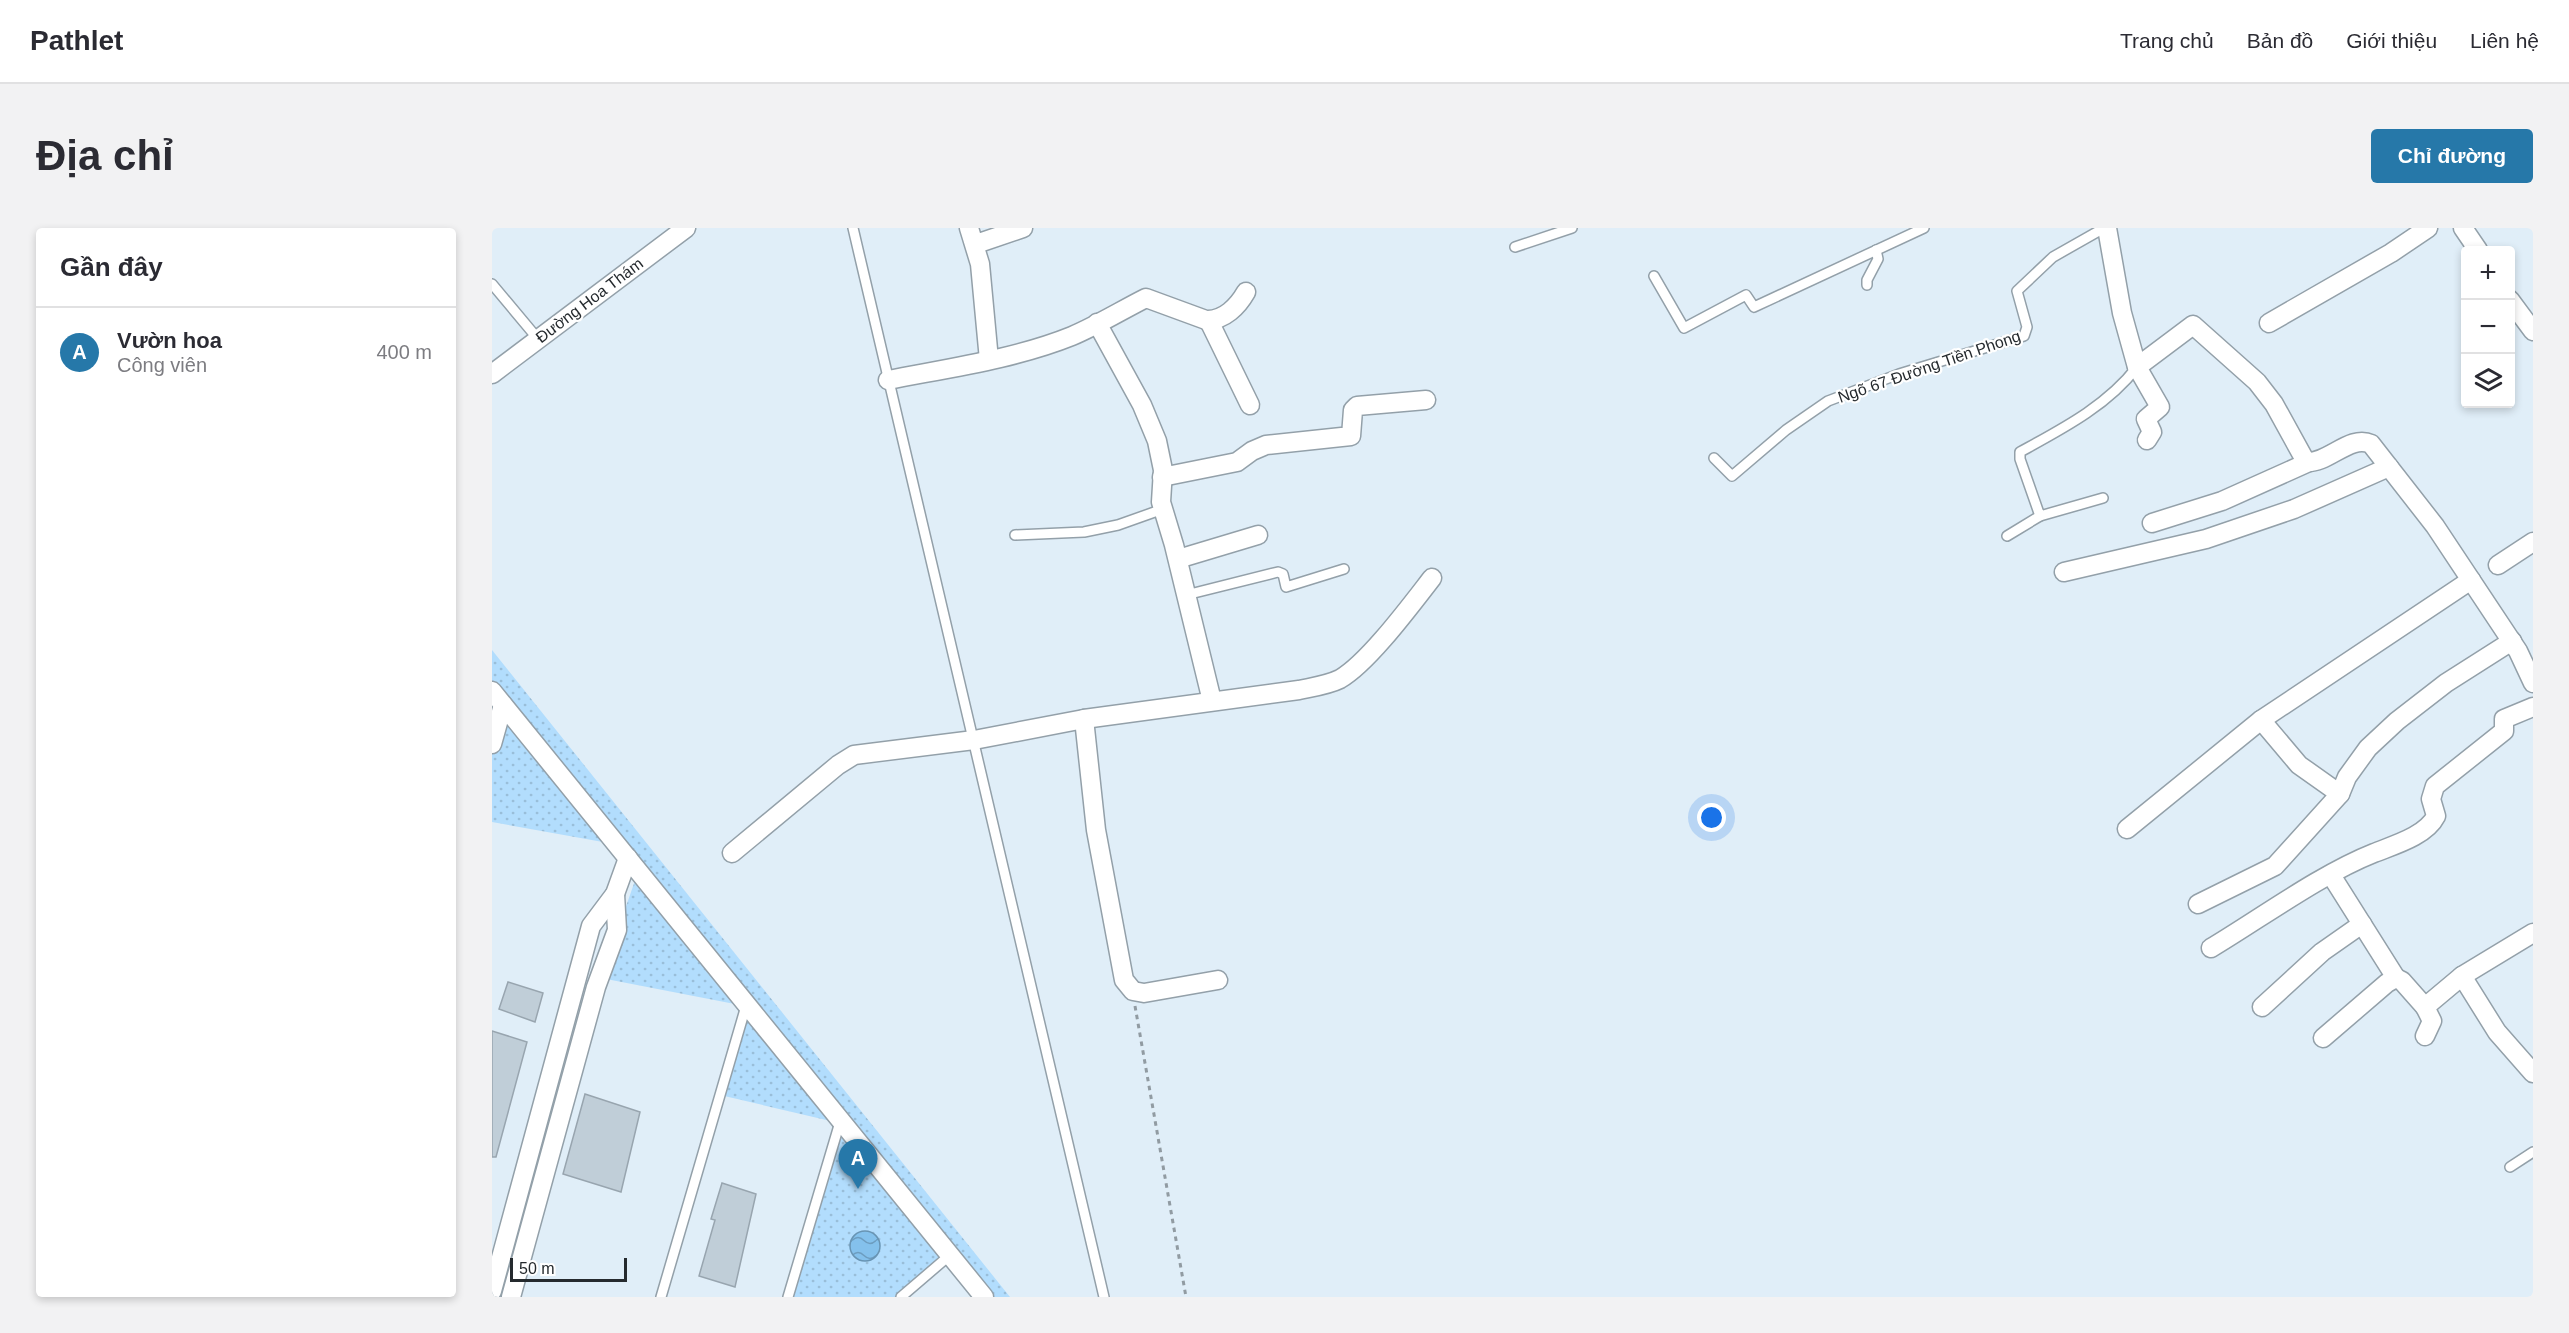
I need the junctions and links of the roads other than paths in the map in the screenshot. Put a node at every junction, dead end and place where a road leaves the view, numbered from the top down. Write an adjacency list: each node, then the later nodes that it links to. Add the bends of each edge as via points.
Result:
1 (686, 228): 22 (street, Đường Hoa Thám)
2 (853, 228): 26 (lane)
3 (1023, 228): 9 (street)
4 (1572, 228): 11 (lane)
5 (1924, 228): 12 (lane)
6 (2106, 228): 24 (street); 30 (lane, Ngõ 67 Đường Tiền Phong, via 2053,257 2017,291 2027,327 2024,336 1899,374 1828,401 1786,430 1732,476)
7 (2428, 228): 21 (street)
8 (2468, 230): 10 (street)
9 (972, 236): 23 (street, via 981,275)
10 (2476, 246)
11 (1515, 247)
12 (1876, 250): 13 (lane, via 1754,307 1746,295 1684,328); 15 (lane, via 1878,259)
13 (1654, 276)
14 (492, 284): 22 (lane)
15 (1867, 285)
16 (1246, 292): 19 (street, via 1236,308)
17 (2515, 304): 18 (street)
18 (2530, 320)
19 (1209, 321): 20 (street, via 1150,297); 28 (street)
20 (1097, 323): 23 (street, via 1053,343); 33 (street, via 1149,419 1163,464)
21 (2269, 323)
22 (537, 339): 25 (street, Đường Hoa Thám)
23 (988, 360): 26 (street)
24 (2137, 367): 29 (street, via 2160,407 2146,419 2152,432); 31 (street, via 2193,325 2257,382); 36 (lane, via 2078,421 2020,452)
25 (492, 374)
26 (888, 380): 56 (lane)
27 (1426, 400): 33 (street, via 1357,406 1353,410 1351,436 1266,446 1237,462)
28 (1250, 405)
29 (2147, 440)
30 (1714, 458)
31 (2309, 462): 32 (street, via 2361,442 2371,444); 37 (street, via 2222,501)
32 (2389, 467): 45 (street, via 2294,509 2206,539); 47 (street)
33 (1162, 477): 35 (street)
34 (2103, 498): 36 (lane)
35 (1162, 509): 38 (lane, via 1084,532); 42 (street)
36 (2040, 516): 40 (lane)
37 (2152, 523)
38 (1015, 535)
39 (1258, 535): 42 (street)
40 (2007, 536)
41 (2533, 542): 43 (street)
42 (1178, 559): 48 (street)
43 (2498, 565)
44 (1344, 569): 48 (lane, via 1286,587 1283,574 1278,572)
45 (2064, 572)
46 (1432, 578): 52 (street, via 1402,617 1341,678 1299,690)
47 (2471, 580): 49 (street); 55 (street)
48 (1186, 595): 52 (street)
49 (2512, 641): 50 (street); 58 (street, via 2446,683 2397,721 2367,748)
50 (2533, 683)
51 (497, 698): 57 (street); 61 (street)
52 (1212, 701): 54 (street)
53 (2533, 707): 62 (street, via 2504,719 2504,731 2435,786 2431,799 2436,816 2432,823 2398,844)
54 (1084, 719): 56 (street); 70 (street, via 1096,830 1124,980 1133,991 1151,993)
55 (2261, 720): 58 (street, via 2299,765); 59 (street)
56 (974, 740): 60 (street, via 850,756); 87 (lane)
57 (492, 744)
58 (2340, 795): 64 (street, via 2275,866)
59 (2127, 829)
60 (732, 853)
61 (628, 858): 63 (street); 71 (street)
62 (2331, 875): 65 (street); 67 (street)
63 (615, 894): 81 (street, via 591,926); 82 (street, via 617,930 596,987)
64 (2198, 904)
65 (2362, 924): 69 (street); 72 (street, via 2322,952)
66 (2533, 933): 68 (street)
67 (2211, 948)
68 (2462, 976): 73 (street); 76 (street, via 2497,1032)
69 (2396, 978): 73 (street); 75 (street)
70 (1218, 980)
71 (746, 1006): 77 (street); 83 (lane)
72 (2262, 1007)
73 (2425, 1007): 74 (street, via 2432,1021)
74 (2425, 1035)
75 (2323, 1038)
76 (2533, 1073)
77 (840, 1122): 80 (street); 84 (lane)
78 (2533, 1152): 79 (lane)
79 (2510, 1167)
80 (950, 1255): 85 (lane); 86 (street)
81 (492, 1291)
82 (511, 1297)
83 (661, 1297)
84 (788, 1297)
85 (901, 1297)
86 (984, 1297)
87 (1104, 1297)

